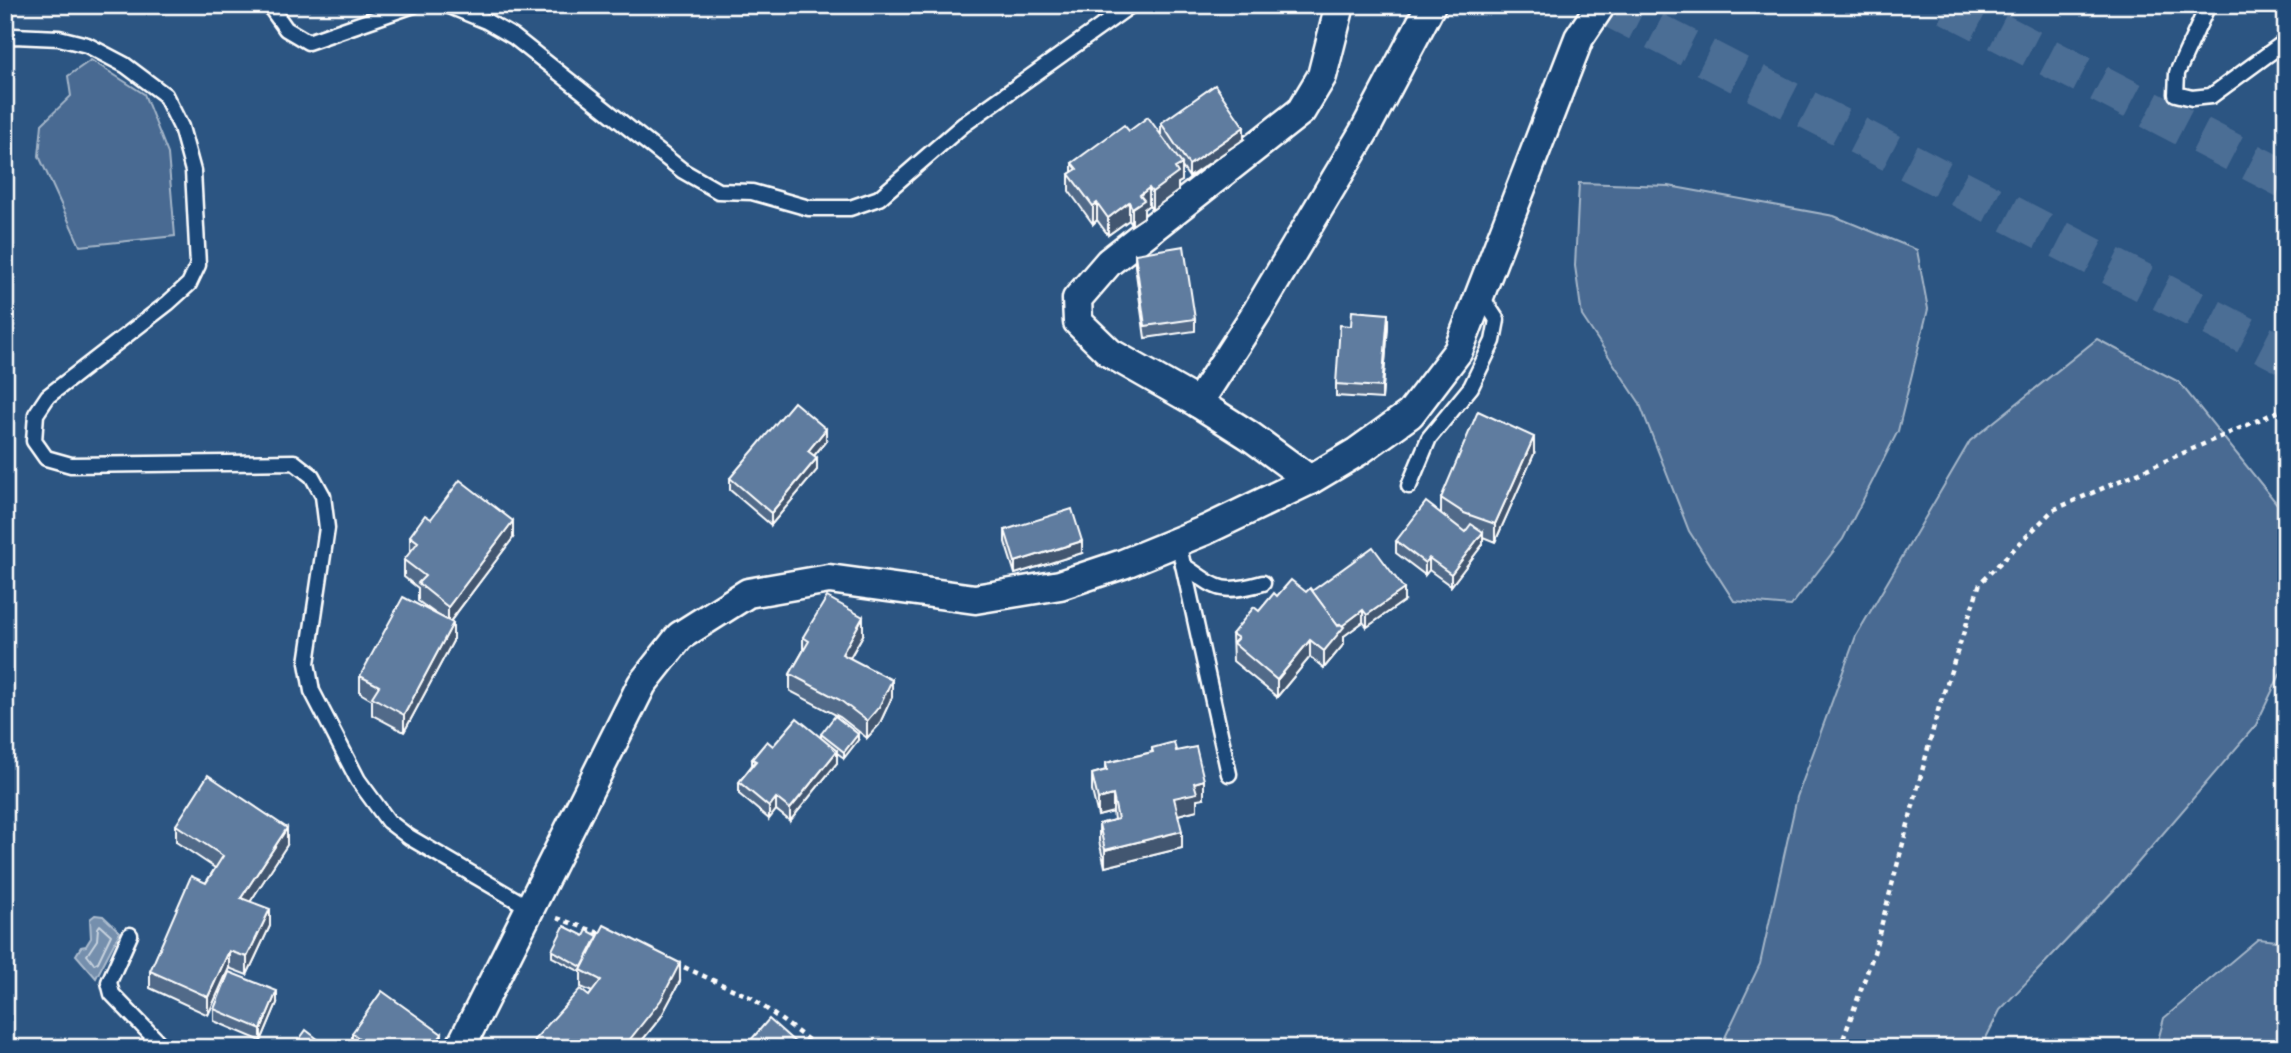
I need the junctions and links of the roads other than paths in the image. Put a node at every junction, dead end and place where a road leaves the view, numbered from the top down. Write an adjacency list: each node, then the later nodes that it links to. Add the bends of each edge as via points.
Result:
1 (269, 5): 2 (lane, via 286,29 308,42)
2 (414, 5)
3 (447, 5): 4 (lane, via 514,37 683,171 718,191 752,192 809,208 850,208 879,198 963,125)
4 (1131, 5)
5 (1340, 5): 12 (street, via 1322,76 1301,111 1109,262 1077,299 1079,322 1110,353)
6 (1431, 5): 12 (street, via 1365,130)
7 (1601, 5): 11 (street, via 1579,38)
8 (2207, 5): 10 (lane, via 2177,73 2176,94 2211,96)
9 (5, 38): 18 (lane, via 59,38 87,45 125,65 165,95 181,127 193,171 198,265 189,284 48,396 36,414 34,441 46,458 71,465 293,462 312,476 323,496 327,528 307,663 312,691 358,780 388,821)
10 (2286, 41)
11 (1480, 294): 13 (street, via 1458,351 1410,414); 14 (lane, via 1497,320 1493,341 1471,387 1429,438)
12 (1198, 403): 13 (street)
13 (1310, 480): 15 (street)
14 (1409, 486)
15 (1180, 554): 16 (lane, via 1212,584 1228,590); 17 (lane); 18 (street, via 1060,585 975,600 829,579 748,593 680,636 642,684)
16 (1263, 583)
17 (1229, 774)
18 (530, 908): 21 (street)
19 (130, 935): 20 (lane, via 109,982 112,994)
20 (164, 1048)
21 (460, 1048)

